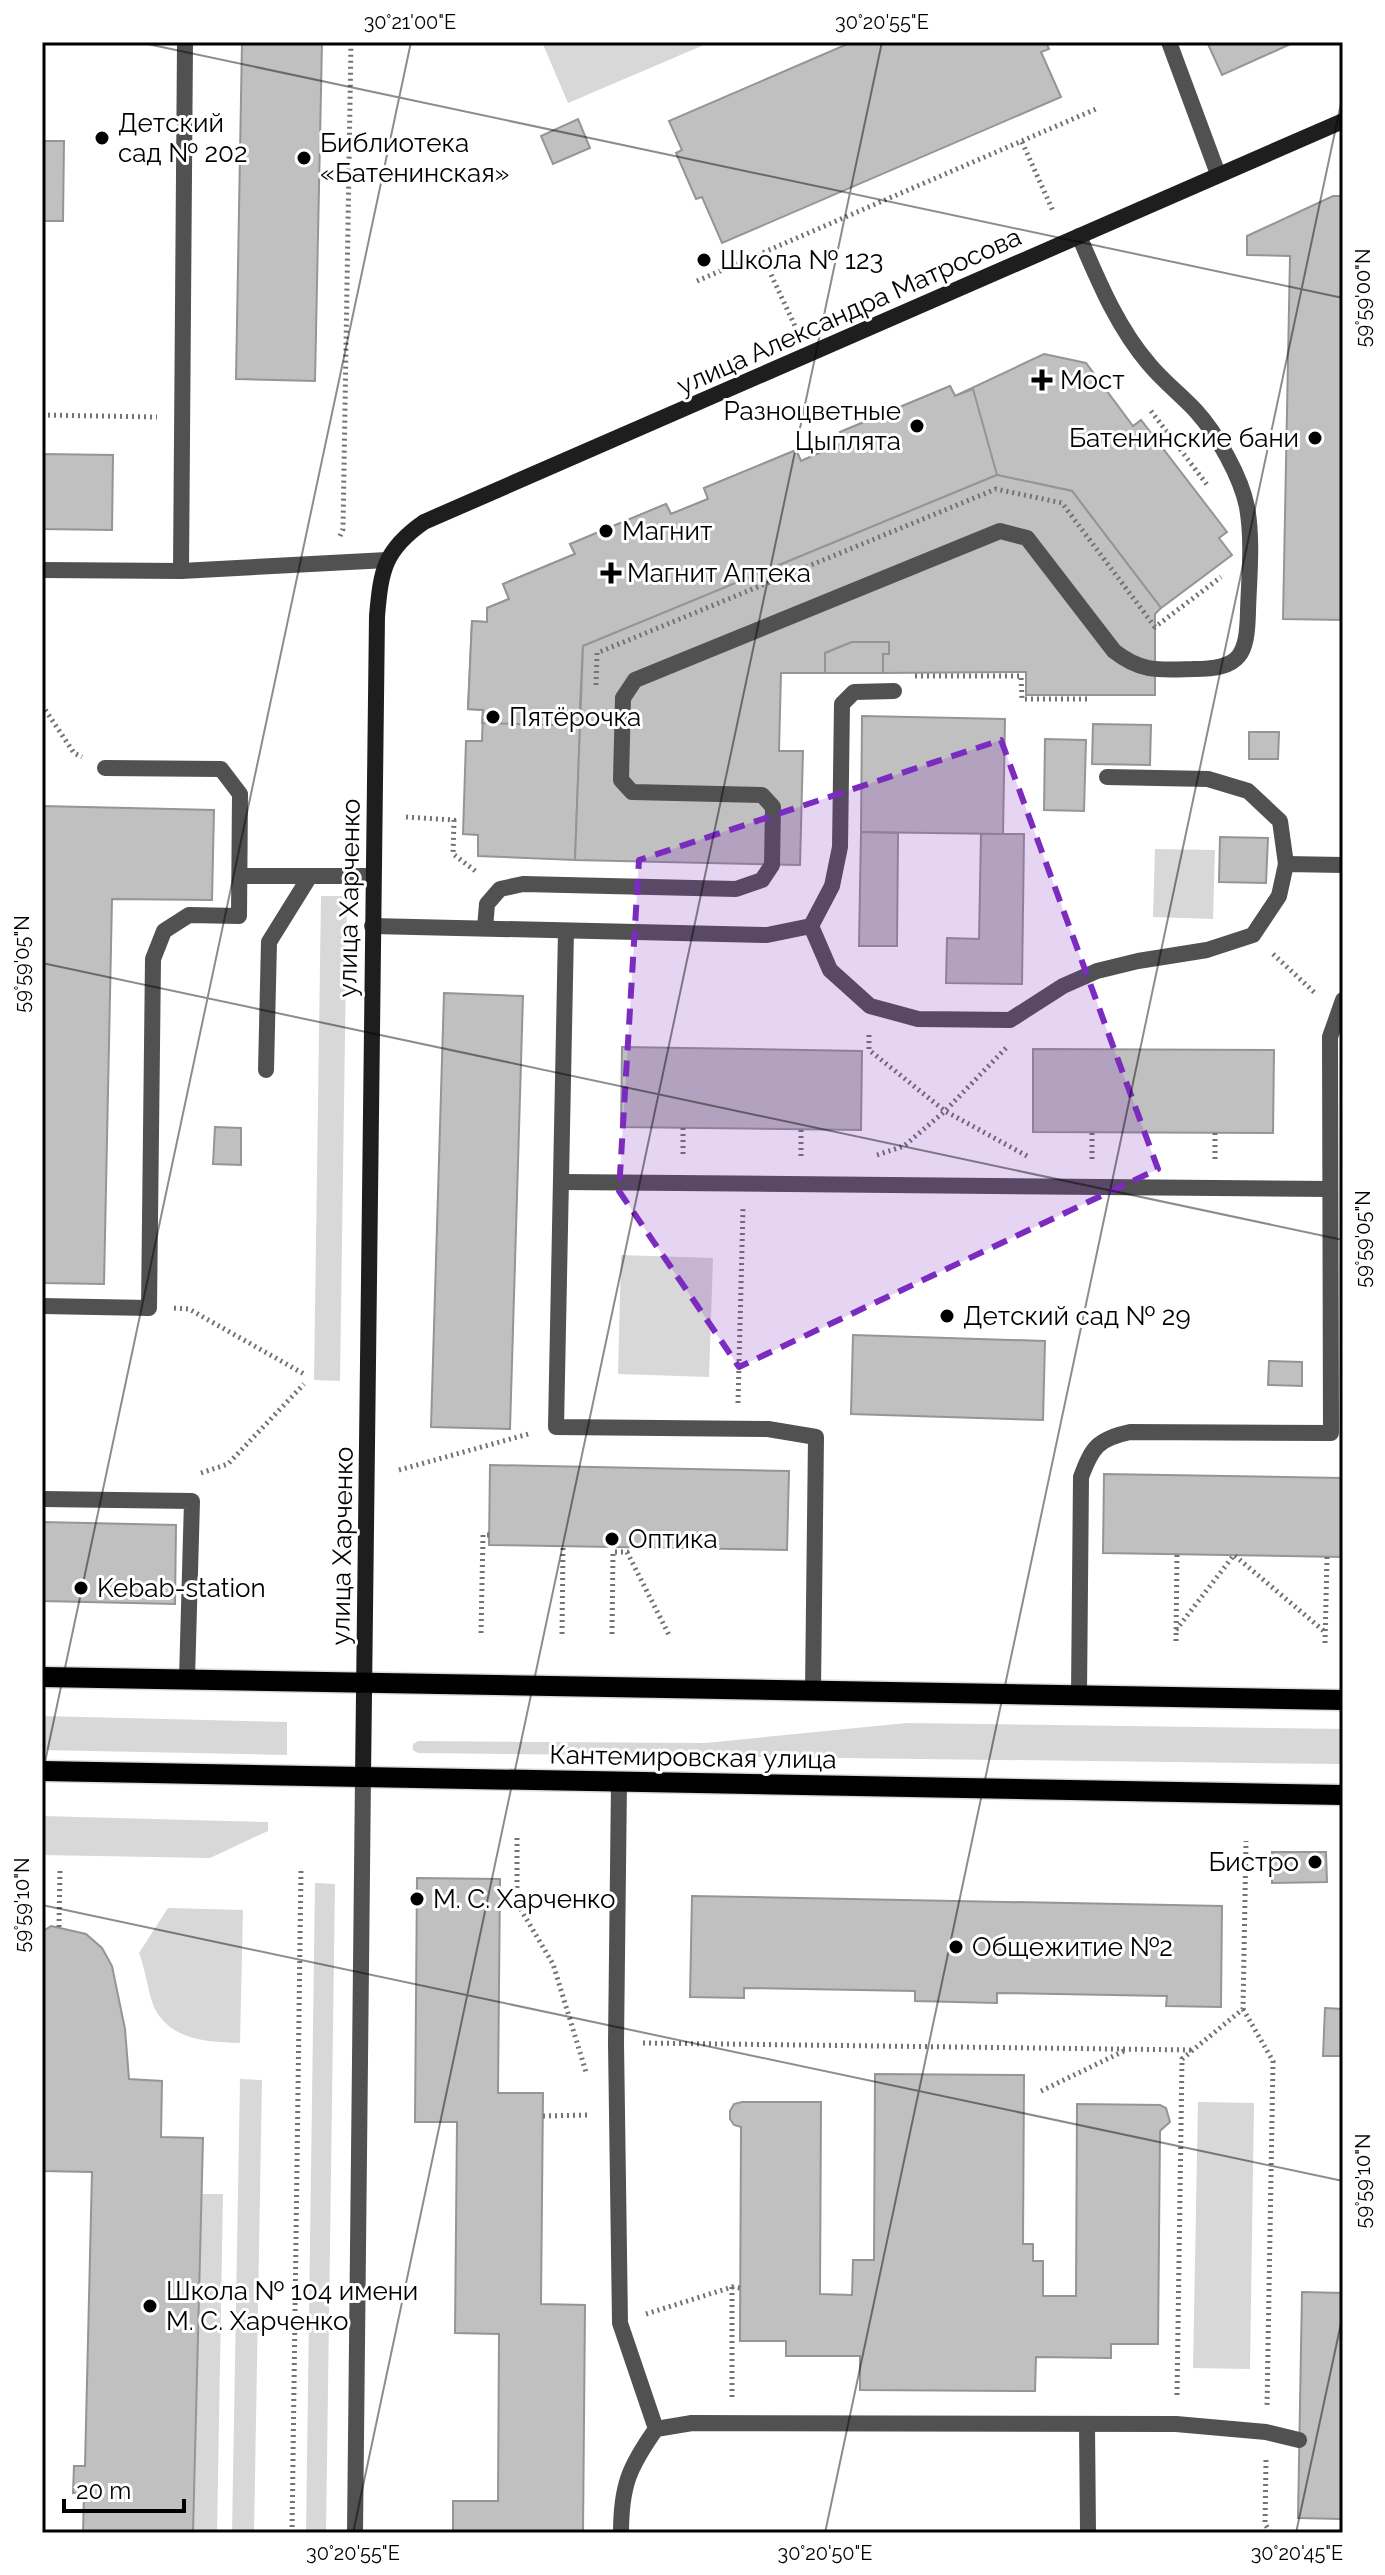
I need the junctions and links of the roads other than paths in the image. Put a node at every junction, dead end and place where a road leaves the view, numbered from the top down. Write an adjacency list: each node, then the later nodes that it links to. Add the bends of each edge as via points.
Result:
1 (185, 42): 8 (street)
2 (1169, 42): 4 (street)
3 (1343, 121): 4 (street, улица Александра Матросова)
4 (1218, 174): 5 (street, улица Александра Матросова)
5 (1079, 236): 6 (street, улица Александра Матросова, via 424,522 402,537); 19 (street, via 1114,312 1148,364 1198,413 1228,459 1247,506 1248,639 1237,660 1217,669 1132,665 1114,651 1027,538 1000,531 635,680 623,698 621,780 632,792 762,795 773,807 772,865 762,880 736,889 523,884 500,889 487,904)
6 (387, 560): 8 (street); 16 (street, улица Харченко, via 377,616)
7 (42, 570): 8 (street)
8 (181, 571)
9 (894, 691): 18 (street, via 854,692 842,704 840,847 832,886)
10 (105, 768): 14 (street, via 221,769 240,794)
11 (1107, 777): 12 (street, via 1208,779 1248,791 1280,821)
12 (1286, 864): 13 (street); 18 (street, via 1279,896 1253,935 1207,950 1097,971 1010,1020 918,1019 870,1006 830,970)
13 (1343, 865)
14 (240, 876): 15 (street); 25 (street, via 239,916 189,915 164,931 153,959 149,1308)
15 (310, 876): 16 (street); 22 (street, via 269,942)
16 (373, 876): 17 (street, улица Харченко)
17 (372, 926): 19 (street); 29 (street, улица Харченко)
18 (811, 926): 20 (street, via 767,935)
19 (485, 928): 20 (street)
20 (566, 931): 23 (street)
21 (1340, 1006): 24 (street, via 1330,1037)
22 (266, 1070)
23 (562, 1182): 24 (street); 30 (street, via 556,1427 768,1429 816,1437)
24 (1329, 1189): 31 (street, via 1331,1433 1130,1432 1107,1437 1090,1453 1081,1477)
25 (42, 1306)
26 (42, 1499): 28 (street, via 192,1501)
27 (42, 1677): 28 (main road)
28 (187, 1679): 29 (main road)
29 (365, 1682): 30 (main road); 34 (street, улица Харченко)
30 (813, 1690): 31 (main road)
31 (1079, 1695): 32 (main road)
32 (1343, 1700)
33 (42, 1771): 34 (main road, Кантемировская улица)
34 (363, 1777): 35 (main road, Кантемировская улица); 40 (street, улица Харченко)
35 (619, 1782): 36 (main road, Кантемировская улица); 38 (street, via 620,2323)
36 (1343, 1795)
37 (1087, 2425): 38 (street, via 732,2422); 39 (street, via 1176,2424); 42 (street)
38 (656, 2429): 41 (street, via 633,2462 621,2500)
39 (1299, 2440)
40 (355, 2533)
41 (621, 2533)
42 (1088, 2533)

